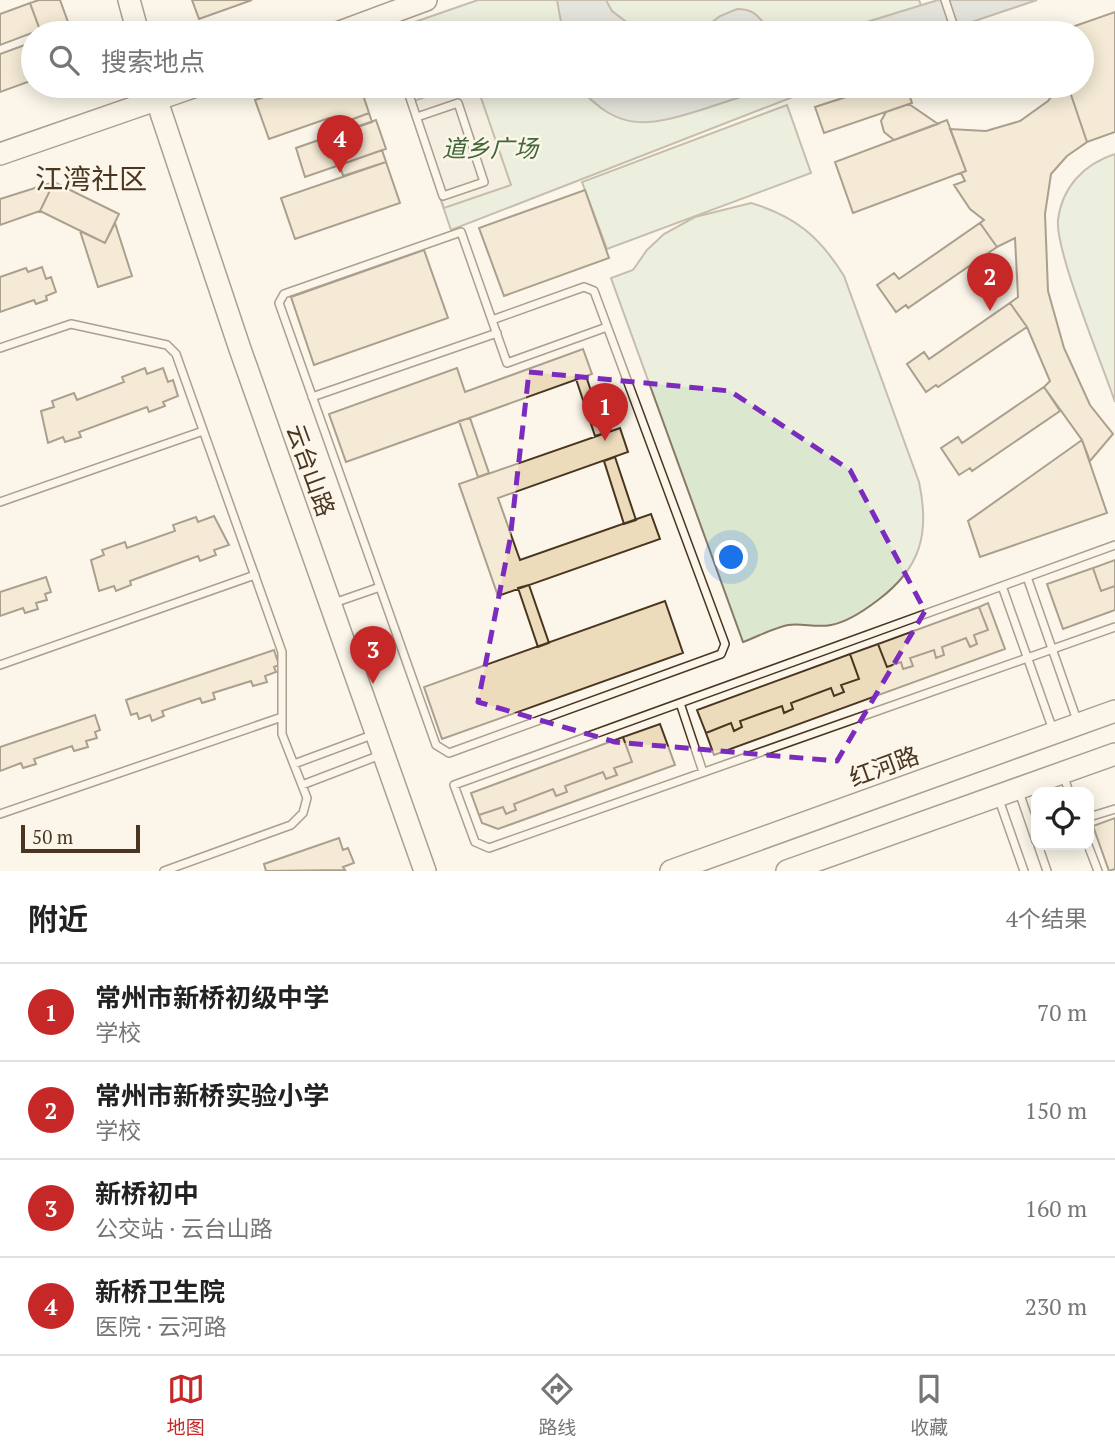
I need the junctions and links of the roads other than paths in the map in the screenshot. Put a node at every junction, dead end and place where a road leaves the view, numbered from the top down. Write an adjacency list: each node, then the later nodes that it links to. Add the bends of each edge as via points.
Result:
1 (129, 0): 4 (street)
2 (426, 0): 5 (street)
3 (945, 0): 6 (lane)
4 (135, 21)
5 (392, 21)
6 (952, 21)
7 (141, 98): 11 (street)
8 (156, 98): 24 (street, 云台山路)
9 (410, 98): 10 (lane)
10 (417, 117): 10 (lane, via 443,196 484,181 458,103)
11 (0, 154)
12 (492, 320): 13 (lane, via 584,287 594,291); 14 (lane); 16 (lane, via 461,232 284,294 279,303)
13 (607, 327): 14 (lane, via 507,363); 23 (lane, via 724,644 721,654 449,754 436,745)
14 (497, 333): 16 (lane)
15 (0, 348): 17 (lane, via 71,324 167,345 176,354)
16 (312, 397): 23 (lane)
17 (203, 431): 18 (lane); 20 (lane)
18 (0, 502)
19 (1115, 545): 21 (lane)
20 (254, 575): 28 (lane); 31 (lane, via 282,652)
21 (1027, 577): 22 (lane); 26 (lane)
22 (1002, 586): 27 (lane); 29 (lane)
23 (380, 587): 24 (lane)
24 (330, 604): 34 (street, 云台山路)
25 (1115, 627): 26 (lane)
26 (1052, 649): 27 (lane); 32 (lane)
27 (1028, 658): 33 (lane); 38 (lane)
28 (0, 665)
29 (680, 703): 38 (lane); 38 (lane, via 454,785 475,842 489,848)
30 (1115, 711): 32 (street, 红河路)
31 (282, 717): 37 (lane, via 282,734); 44 (lane)
32 (1078, 724): 33 (street, 红河路)
33 (1054, 733): 51 (street, 红河路)
34 (376, 734): 35 (street, 云台山路); 37 (lane)
35 (384, 754): 40 (lane); 50 (street, 云台山路)
36 (1115, 754): 39 (street)
37 (294, 764): 40 (lane)
38 (703, 772)
39 (1066, 783): 41 (street)
40 (302, 785): 49 (lane, via 307,798 303,813 291,825)
41 (1018, 789): 42 (street); 46 (lane)
42 (997, 796): 52 (street); 53 (lane)
43 (1115, 809): 45 (lane)
44 (0, 814)
45 (1094, 815)
46 (1031, 826)
47 (1040, 850): 54 (lane)
48 (1090, 850): 55 (lane)
49 (164, 871)
50 (425, 871)
51 (671, 871)
52 (787, 871)
53 (1024, 871)
54 (1047, 871)
55 (1098, 871)

